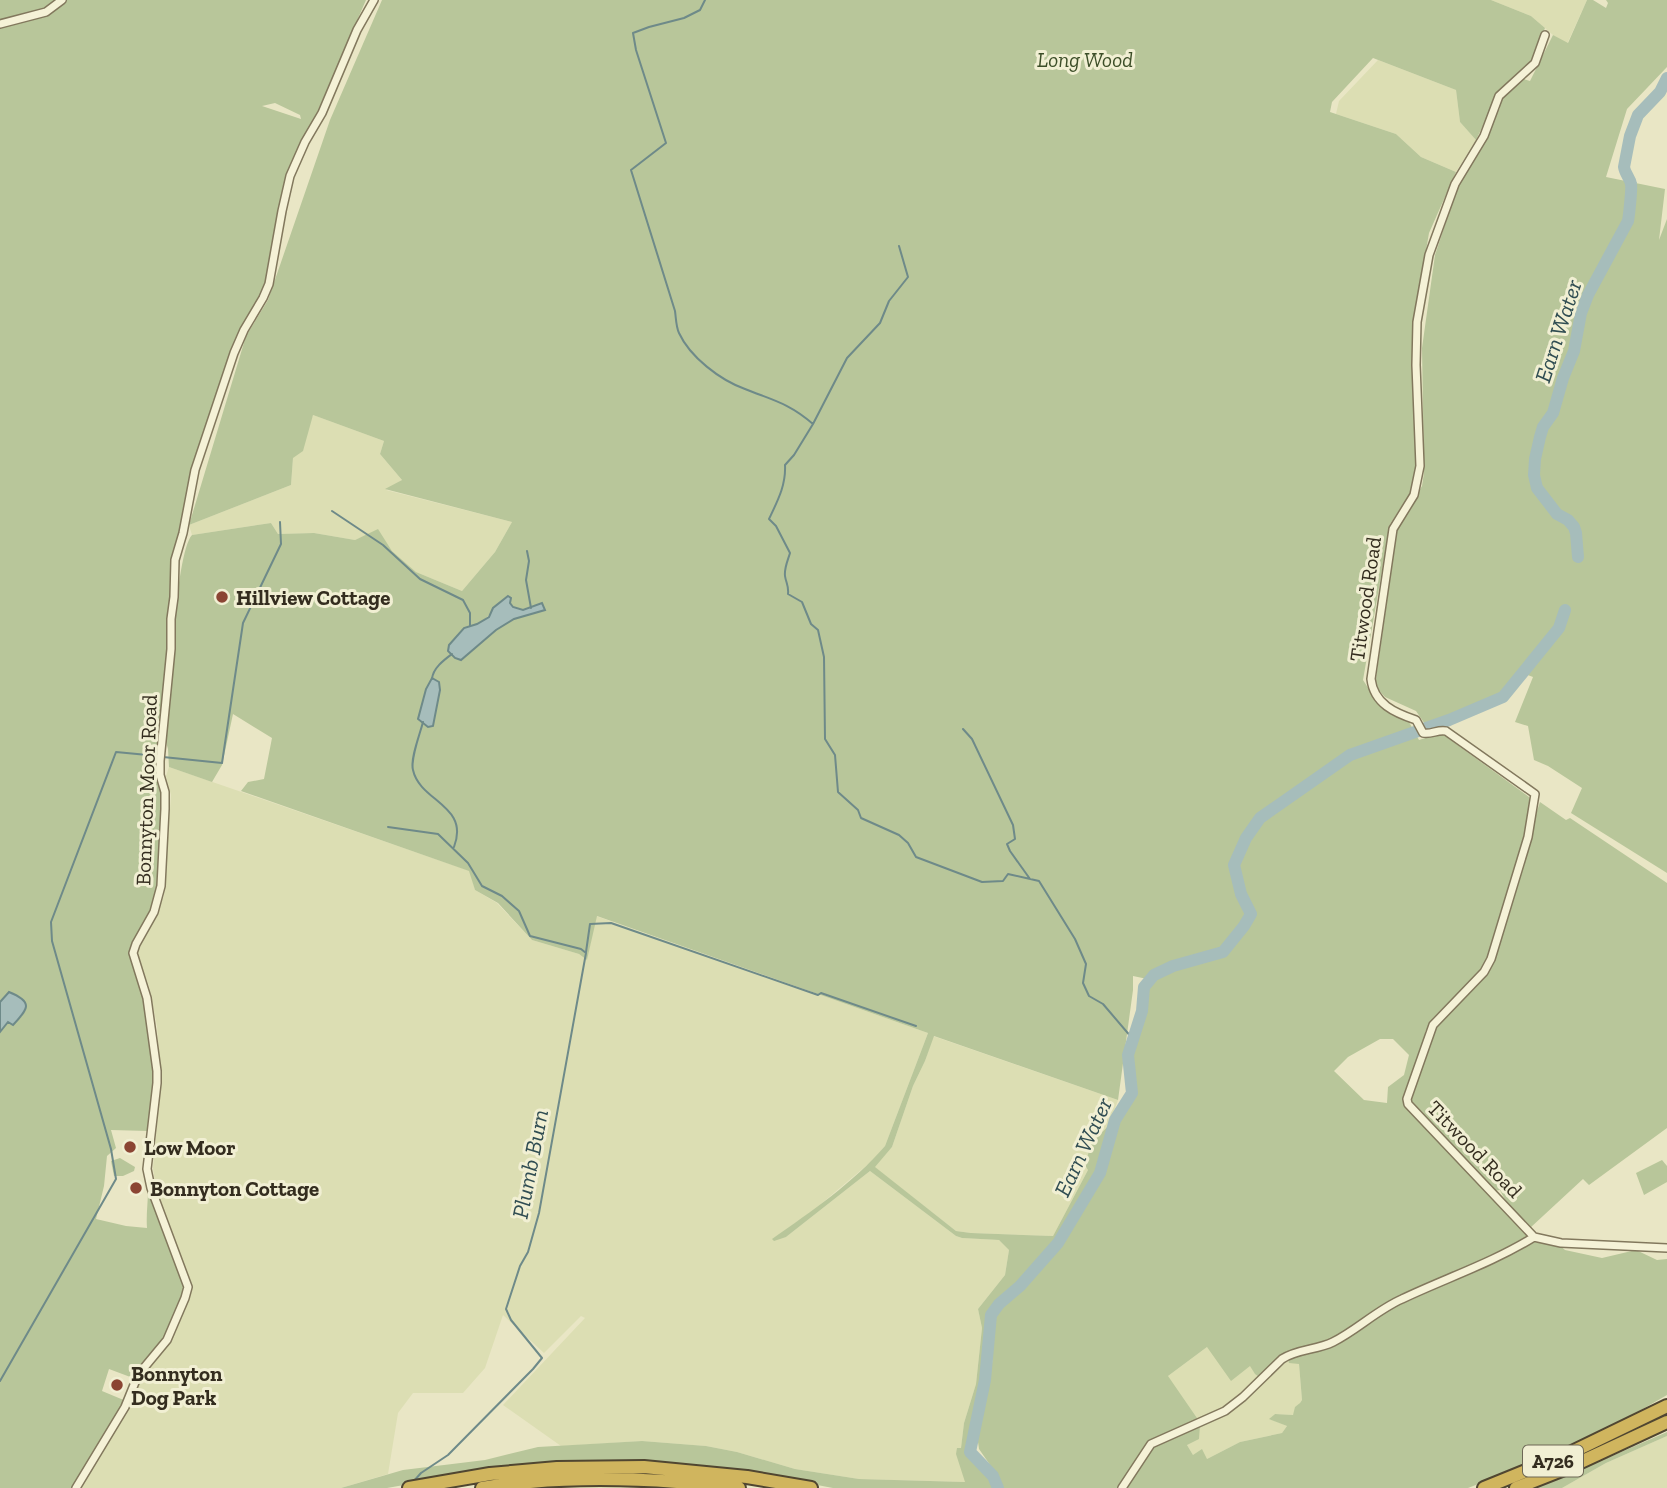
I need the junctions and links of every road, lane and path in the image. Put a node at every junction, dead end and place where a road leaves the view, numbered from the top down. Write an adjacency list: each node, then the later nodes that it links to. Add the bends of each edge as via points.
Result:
1 (62, 0): 3 (street, via 46,12)
2 (374, 0): 9 (street, Bonnyton Moor Road, via 290,176 269,284 234,353 195,470 175,560 160,761 165,792 162,886 133,953 147,998 158,1083 147,1169 188,1287 167,1340 138,1376 125,1407)
3 (0, 24)
4 (1545, 35): 5 (street, Titwood Road, via 1535,63 1499,96 1484,136 1455,184 1429,255 1417,322 1420,466 1414,495 1393,529 1371,679 1372,689 1392,711 1416,720 1425,734 1446,731 1535,794 1528,837 1491,959 1433,1025 1407,1099)
5 (1534, 1237): 6 (street, via 1561,1243); 14 (street, via 1392,1303 1335,1341 1287,1356 1225,1411 1151,1444)
6 (1667, 1248)
7 (1667, 1403): 15 (highway, A726, via 1569,1454)
8 (1667, 1424): 16 (highway, A726)
9 (76, 1488)
10 (409, 1488): 13 (highway, via 490,1474 632,1467 735,1475)
11 (482, 1488): 12 (highway, via 604,1480)
12 (739, 1488)
13 (811, 1488)
14 (1122, 1488)
15 (1484, 1488)
16 (1516, 1488)

